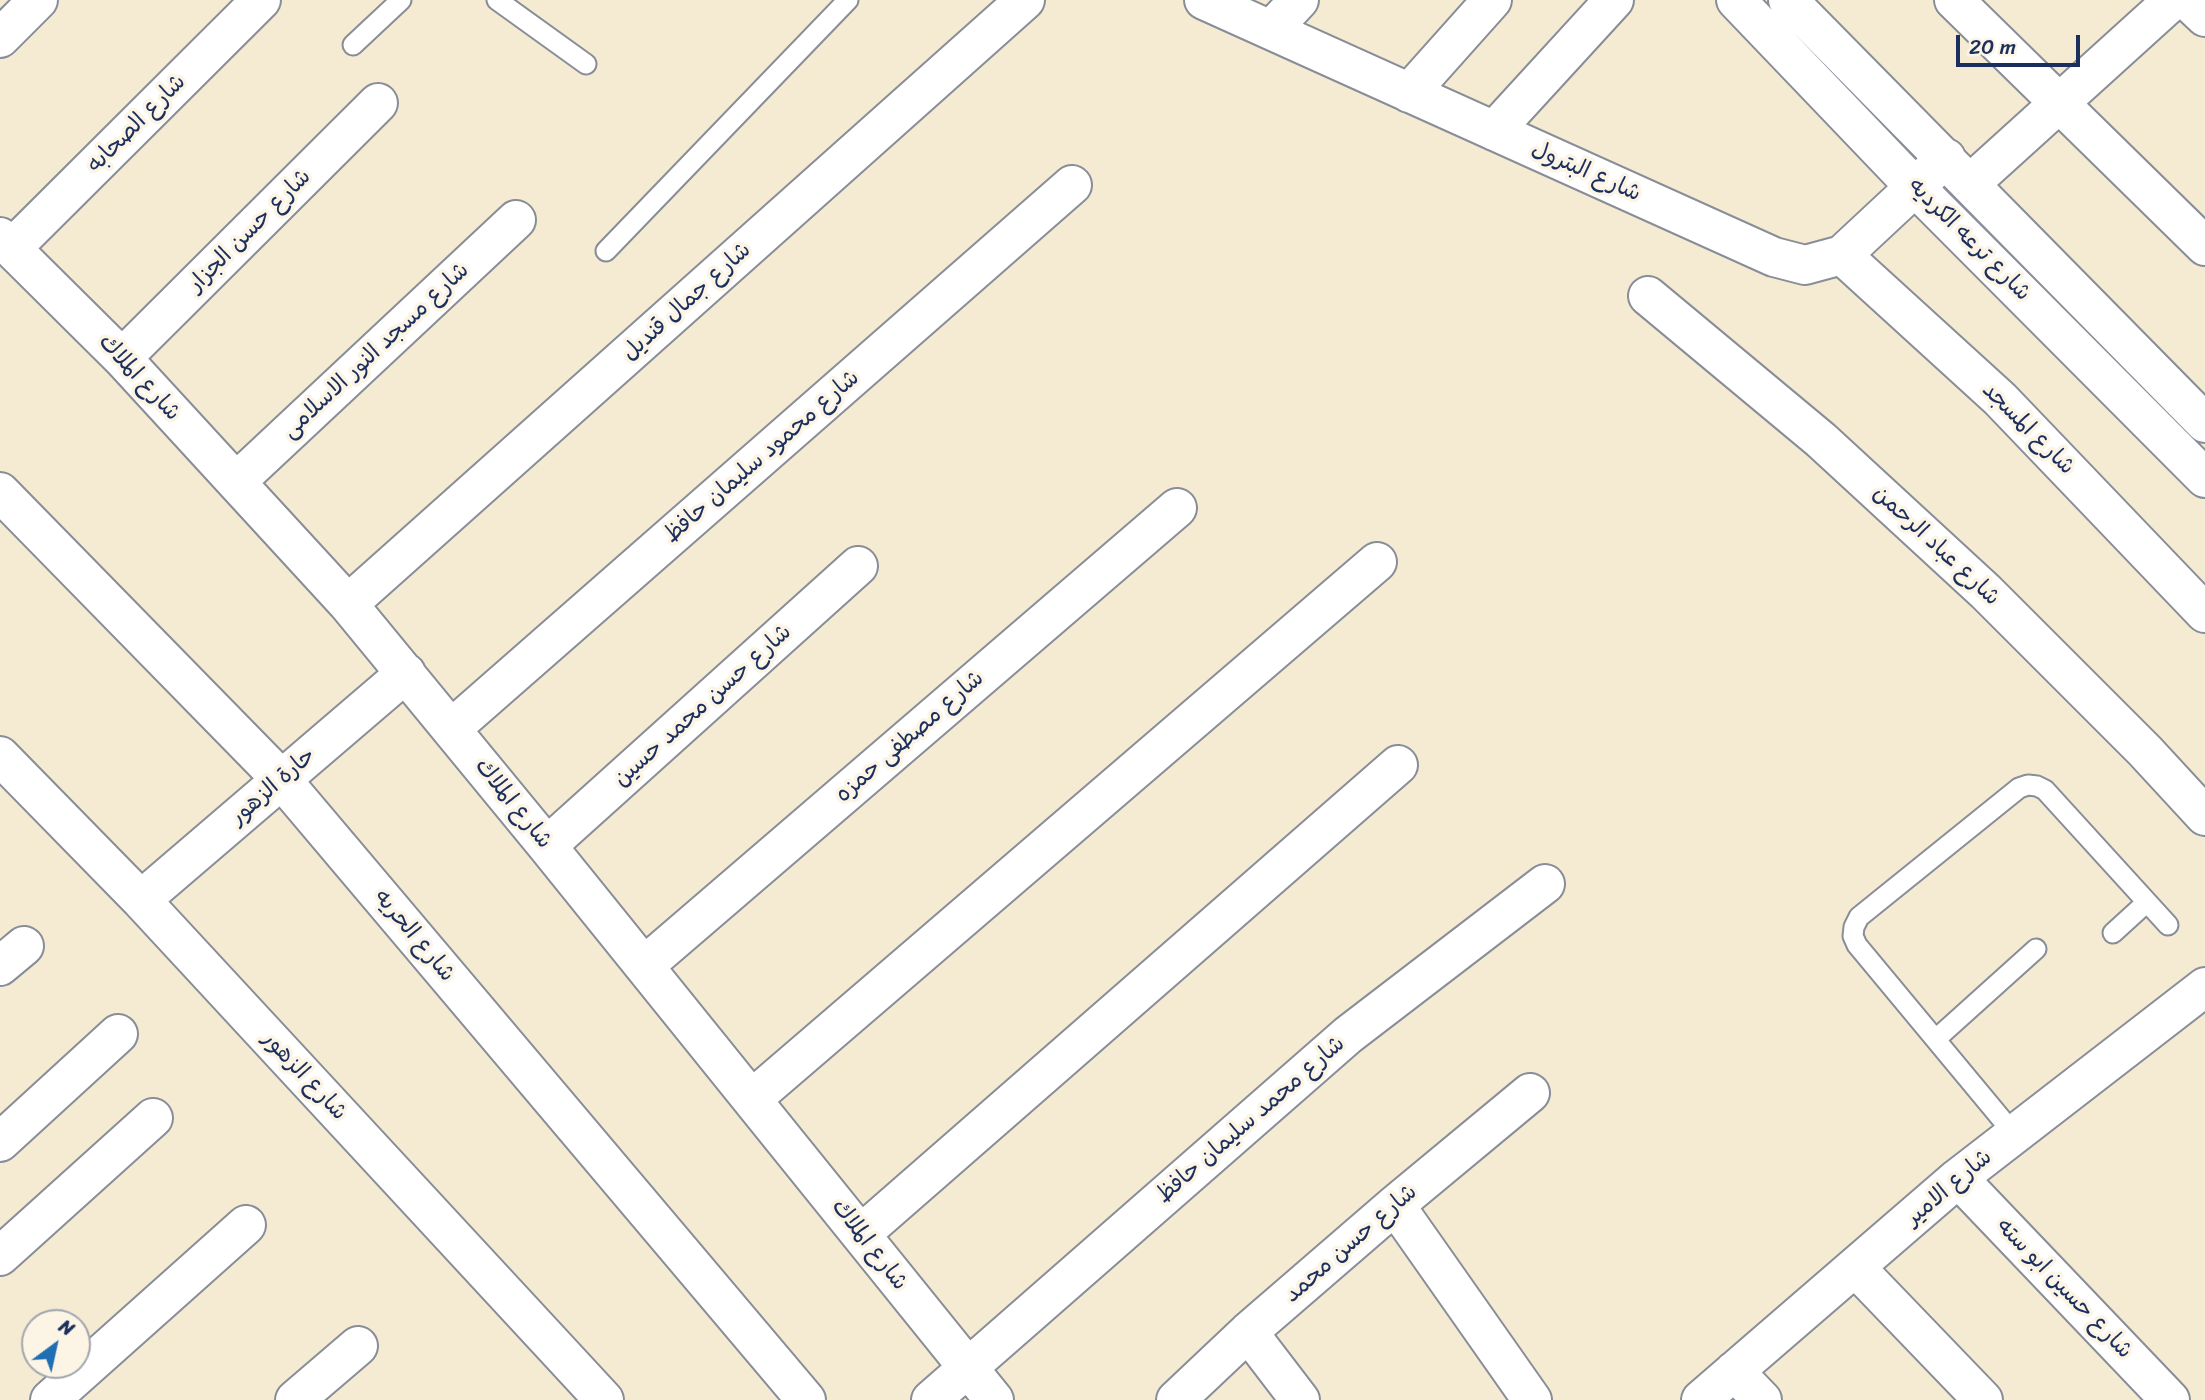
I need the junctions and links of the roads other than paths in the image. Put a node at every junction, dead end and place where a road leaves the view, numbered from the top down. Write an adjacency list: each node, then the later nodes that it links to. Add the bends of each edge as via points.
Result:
1 (38, 0): 18 (street)
2 (261, 0): 29 (street, شارع الصحابه)
3 (401, 0): 19 (lane)
4 (497, 0): 20 (lane)
5 (848, 0): 31 (lane)
6 (1025, 0): 42 (street, شارع جمال قنديل)
7 (1203, 0): 17 (street, شارع البترول)
8 (1299, 0): 17 (street)
9 (1493, 0): 21 (street)
10 (1614, 0): 24 (street)
11 (1736, 0): 27 (street, شارع ترعه الكرديه)
12 (1788, 0): 25 (street, شارع ترعه الكرديه)
13 (1954, 0): 23 (street)
14 (2173, 0): 23 (street, شارع البترول)
15 (2187, 0): 16 (street)
16 (2205, 17)
17 (1271, 30): 21 (street, شارع البترول)
18 (0, 38)
19 (352, 45)
20 (586, 64)
21 (1409, 93): 24 (street, شارع البترول)
22 (378, 103): 34 (street, شارع حسن الجزار)
23 (2059, 103): 25 (street, شارع البترول); 30 (street)
24 (1494, 131): 32 (street, شارع البترول, via 1774,257 1805,265)
25 (1958, 171): 27 (street, شارع البترول); 35 (street, شارع ترعه الكرديه)
26 (1072, 185): 45 (street, شارع محمود سليمان حافظ)
27 (1916, 187): 32 (street, شارع البترول); 36 (street, شارع ترعه الكرديه)
28 (516, 220): 37 (street, شارع مسجد النور الاسلامى)
29 (6, 242): 34 (street, شارع الملاك)
30 (2205, 246)
31 (606, 251)
32 (1842, 255): 43 (street, شارع المسجد, via 2000,399)
33 (1648, 296): 49 (street, شارع عباد الرحمن, via 1821,440 1986,592)
34 (122, 358): 37 (street, شارع الملاك)
35 (2205, 423)
36 (2205, 478)
37 (236, 482): 42 (street, شارع الملاك)
38 (0, 492): 48 (street, شارع الحريه)
39 (1177, 508): 57 (street, شارع مصطفى حمزه)
40 (1377, 562): 62 (street)
41 (858, 566): 50 (street, شارع حسن محمد حسين)
42 (348, 604): 44 (street, شارع الملاك)
43 (2205, 613)
44 (406, 673): 45 (street, شارع الملاك); 48 (street, حارة الزهور)
45 (451, 729): 50 (street, شارع الملاك)
46 (0, 756): 52 (street, شارع الزهور)
47 (1398, 765): 69 (street)
48 (282, 780): 52 (street, حارة الزهور); 79 (street, شارع الحريه)
49 (2205, 816)
50 (547, 846): 57 (street, شارع الملاك)
51 (1545, 884): 74 (street, شارع محمد سليمان حافظ, via 1348,1035)
52 (141, 900): 78 (street, شارع الزهور)
53 (2147, 902): 54 (lane); 55 (lane); 60 (lane, via 2045,790 2028,785 2020,788 1859,917 1854,927 1857,944)
54 (2168, 925)
55 (2113, 933)
56 (2036, 949): 60 (lane)
57 (644, 966): 62 (street, شارع الملاك)
58 (2205, 987): 64 (street, شارع الامير)
59 (118, 1034): 65 (street)
60 (1936, 1039): 64 (lane)
61 (1531, 1093): 67 (street, شارع حسن محمد)
62 (752, 1099): 69 (street, شارع الملاك)
63 (153, 1118): 70 (street)
64 (2014, 1134): 66 (street, شارع الامير)
65 (0, 1142)
66 (1958, 1178): 71 (street, شارع الامير); 88 (street, شارع حسين ابو سته)
67 (1395, 1205): 72 (street, شارع حسن محمد); 84 (street)
68 (246, 1225): 76 (street)
69 (861, 1234): 74 (street, شارع الملاك)
70 (0, 1256)
71 (1855, 1267): 75 (street, شارع الامير); 87 (street)
72 (1248, 1332): 82 (street, شارع حسن محمد); 83 (street)
73 (358, 1346): 77 (street)
74 (967, 1369): 80 (street, شارع محمد سليمان حافظ); 81 (street, شارع الملاك)
75 (1734, 1371): 85 (street, شارع الامير); 86 (street)
76 (50, 1400)
77 (295, 1400)
78 (604, 1400)
79 (806, 1400)
80 (931, 1400)
81 (994, 1400)
82 (1176, 1400)
83 (1300, 1400)
84 (1532, 1400)
85 (1701, 1400)
86 (1762, 1400)
87 (1983, 1400)
88 (2170, 1400)

